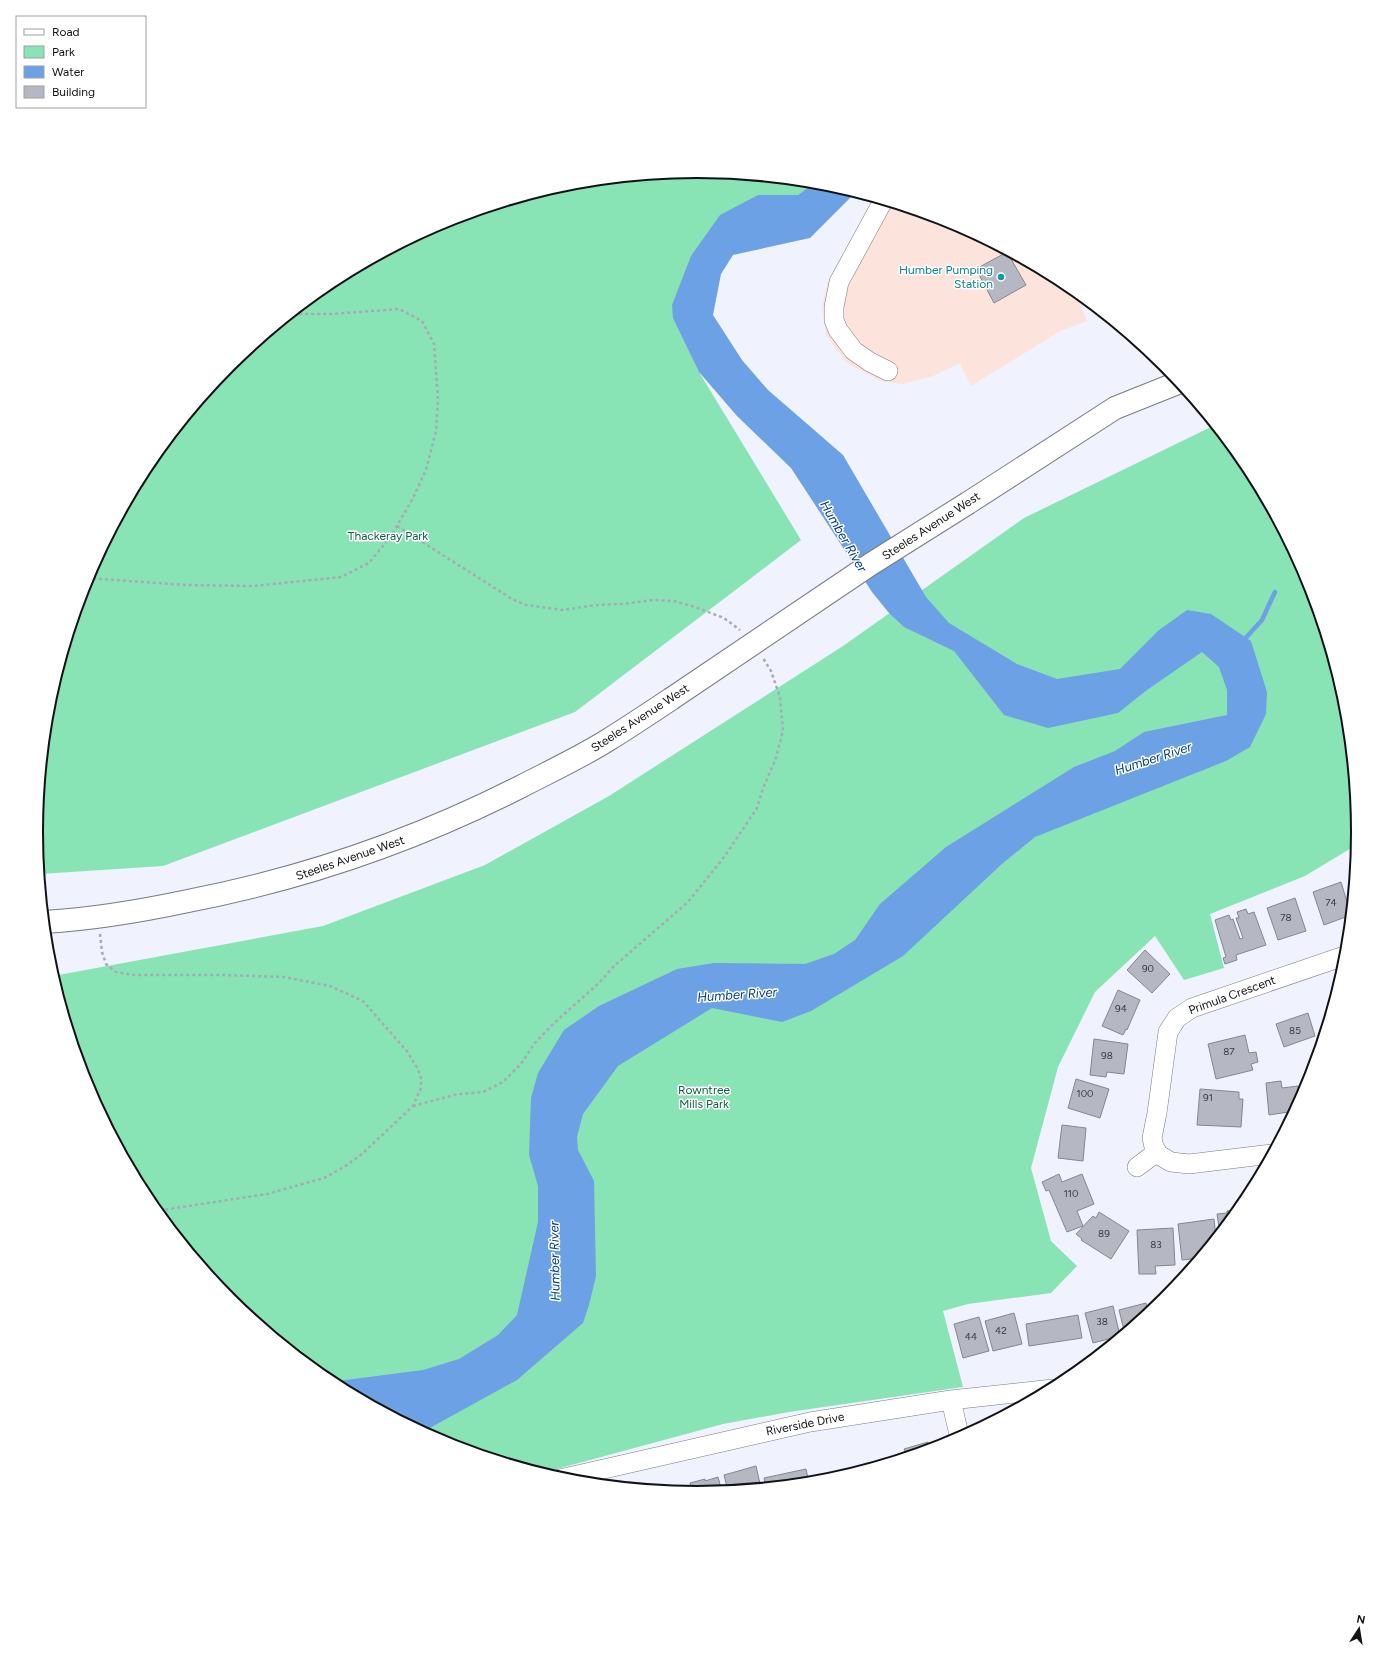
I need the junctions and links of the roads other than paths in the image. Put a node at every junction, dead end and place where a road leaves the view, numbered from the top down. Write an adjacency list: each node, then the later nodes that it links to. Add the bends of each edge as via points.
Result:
1 (881, 204): 2 (street, via 839,282 834,320 838,330 854,351)
2 (888, 371)
3 (1174, 384): 4 (main road, Steeles Avenue West, bridge, via 1115,408 871,564 608,740 481,807 397,843 281,880 159,907)
4 (50, 921)
5 (1339, 958): 6 (street, Primula Crescent, via 1192,1008 1177,1018 1168,1038 1152,1138)
6 (1156, 1150): 7 (street, via 1159,1155 1171,1162 1189,1164); 8 (street)
7 (1267, 1155)
8 (1137, 1167)
9 (1039, 1391): 10 (street, Riverside Drive)
10 (951, 1400): 11 (street); 12 (street, Riverside Drive, via 810,1422)
11 (958, 1432)
12 (577, 1475)

